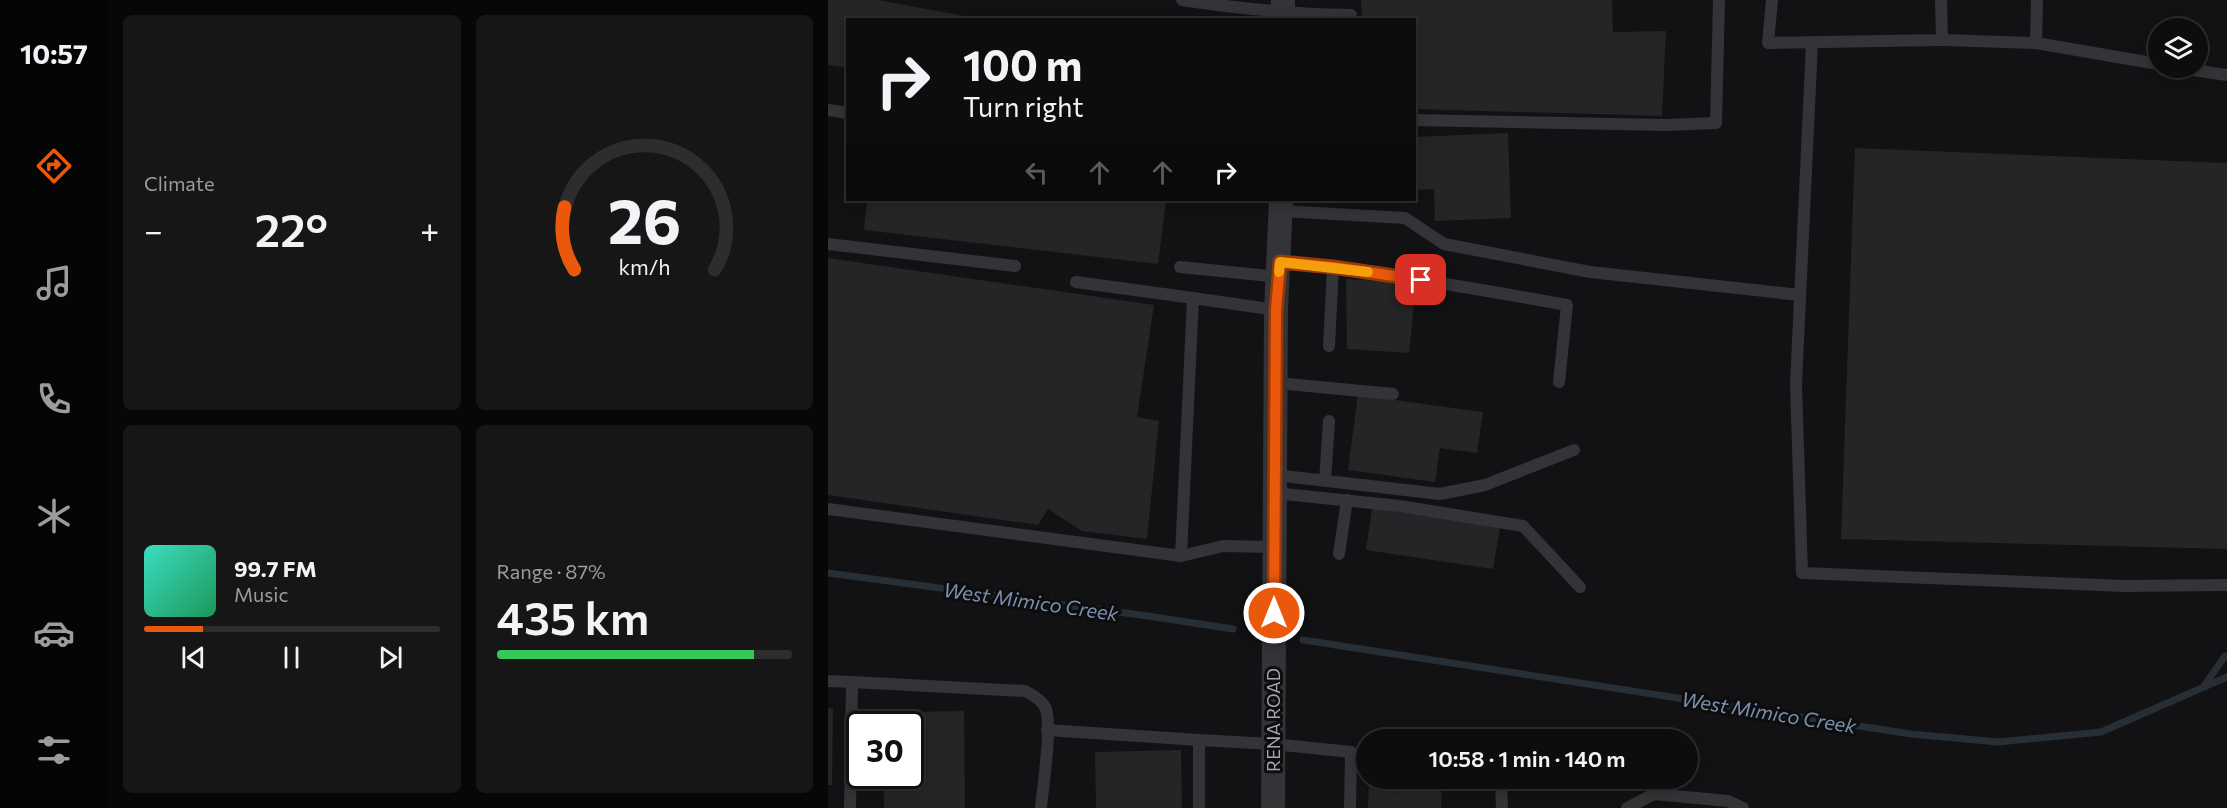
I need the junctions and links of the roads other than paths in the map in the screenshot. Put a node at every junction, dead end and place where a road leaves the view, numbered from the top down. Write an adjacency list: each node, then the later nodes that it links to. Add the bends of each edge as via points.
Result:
1 (1182, 0): 6 (lane)
2 (1719, 0): 17 (lane, via 1716,123)
3 (1772, 0): 10 (lane, via 1768,43)
4 (1941, 0): 9 (lane)
5 (2037, 0): 11 (lane)
6 (1212, 3): 7 (lane)
7 (1283, 11): 8 (lane)
8 (1352, 15)
9 (1942, 40): 10 (lane); 11 (lane)
10 (1812, 43): 25 (lane)
11 (2036, 44): 12 (lane)
12 (2148, 62)
13 (2208, 72): 14 (lane)
14 (2227, 75)
15 (828, 110): 16 (lane)
16 (846, 112)
17 (1416, 120)
18 (1280, 206): 23 (street, RENA ROAD); 25 (lane, via 1405,218 1444,244 1590,272)
19 (828, 244): 20 (lane)
20 (1015, 266)
21 (1180, 267): 23 (lane)
22 (1333, 267): 23 (lane); 28 (lane); 29 (lane, via 1567,305)
23 (1279, 270): 27 (street, RENA ROAD)
24 (1076, 282): 26 (lane)
25 (1800, 295): 41 (lane, via 1796,384 1802,573 2124,586)
26 (1193, 298): 27 (lane); 40 (lane)
27 (1276, 310): 30 (street, RENA ROAD)
28 (1329, 346)
29 (1559, 382)
30 (1277, 383): 31 (lane); 35 (street, RENA ROAD)
31 (1393, 394)
32 (1329, 421): 34 (lane)
33 (1574, 450): 34 (lane, via 1485,485 1440,494)
34 (1325, 481): 35 (lane)
35 (1275, 484): 36 (lane); 38 (street, RENA ROAD)
36 (1347, 501): 39 (lane); 42 (lane, via 1523,526)
37 (828, 509): 40 (lane)
38 (1274, 547): 40 (lane, via 1223,546); 47 (street, RENA ROAD)
39 (1339, 554)
40 (1181, 556)
41 (2227, 585)
42 (1580, 587)
43 (828, 681): 44 (lane)
44 (852, 682): 45 (lane, via 1025,691 1046,708); 49 (lane)
45 (1047, 730): 46 (lane); 50 (lane)
46 (1199, 740): 47 (lane); 51 (lane)
47 (1274, 744): 52 (street, RENA ROAD); 53 (lane, via 1351,752)
48 (1501, 789): 54 (lane)
49 (850, 808)
50 (1041, 808)
51 (1199, 808)
52 (1273, 808)
53 (1350, 808)
54 (1502, 808)
55 (1628, 808): 56 (lane, via 1654,794 1728,801)
56 (1743, 808)

